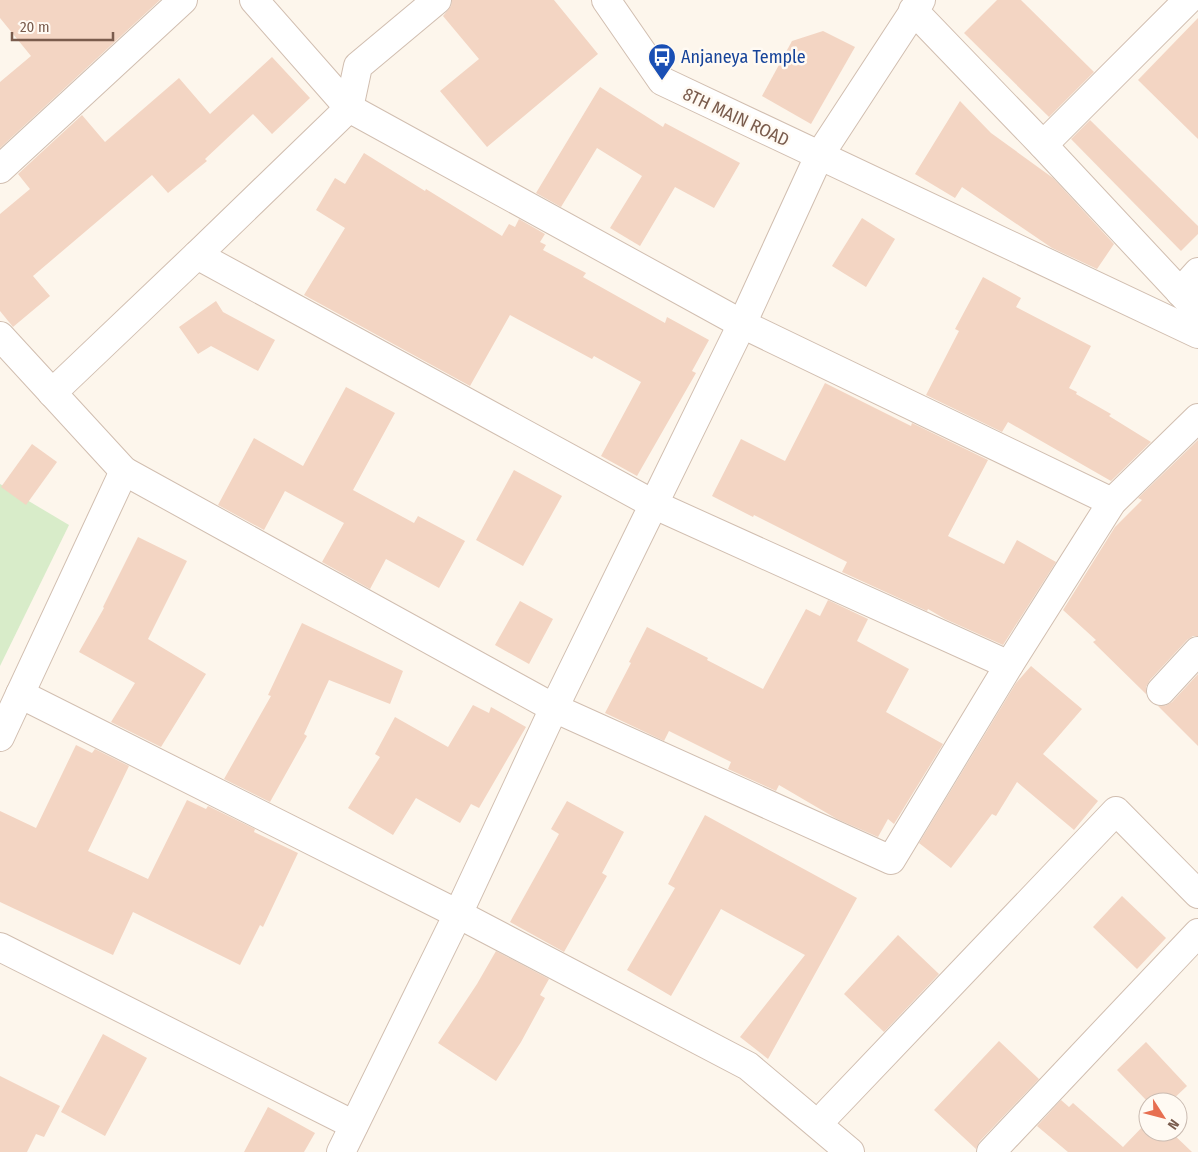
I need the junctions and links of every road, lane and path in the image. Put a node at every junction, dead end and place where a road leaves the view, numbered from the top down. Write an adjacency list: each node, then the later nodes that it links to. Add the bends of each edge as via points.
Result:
1 (183, 0): 10 (street)
2 (254, 0): 7 (street)
3 (437, 0): 7 (street, via 358,66)
4 (606, 0): 9 (street, 8TH MAIN ROAD, via 662,81)
5 (1188, 0): 8 (street)
6 (917, 5): 8 (street); 9 (street)
7 (349, 108): 11 (street); 14 (street)
8 (1043, 145): 13 (street)
9 (819, 156): 14 (street); 15 (street, 8TH MAIN ROAD)
10 (0, 169)
11 (197, 255): 17 (street); 21 (street)
12 (1198, 272): 13 (street)
13 (1189, 301)
14 (742, 324): 20 (street); 21 (street)
15 (1198, 334)
16 (0, 336): 17 (street)
17 (52, 393): 19 (street)
18 (1198, 418): 20 (street)
19 (124, 471): 25 (street); 26 (street)
20 (1112, 502): 23 (street)
21 (655, 505): 23 (street); 26 (street)
22 (1198, 651): 24 (street)
23 (1008, 665): 26 (street, via 891,860)
24 (1161, 690)
25 (20, 694): 27 (street); 29 (street)
26 (554, 708): 29 (street)
27 (0, 737)
28 (1198, 894): 32 (street, via 1116,811)
29 (458, 914): 33 (street); 35 (street, via 748,1066)
30 (1198, 933): 36 (street)
31 (0, 947): 33 (street)
32 (828, 1113)
33 (354, 1125): 34 (street)
34 (341, 1152)
35 (850, 1152)
36 (991, 1152)

